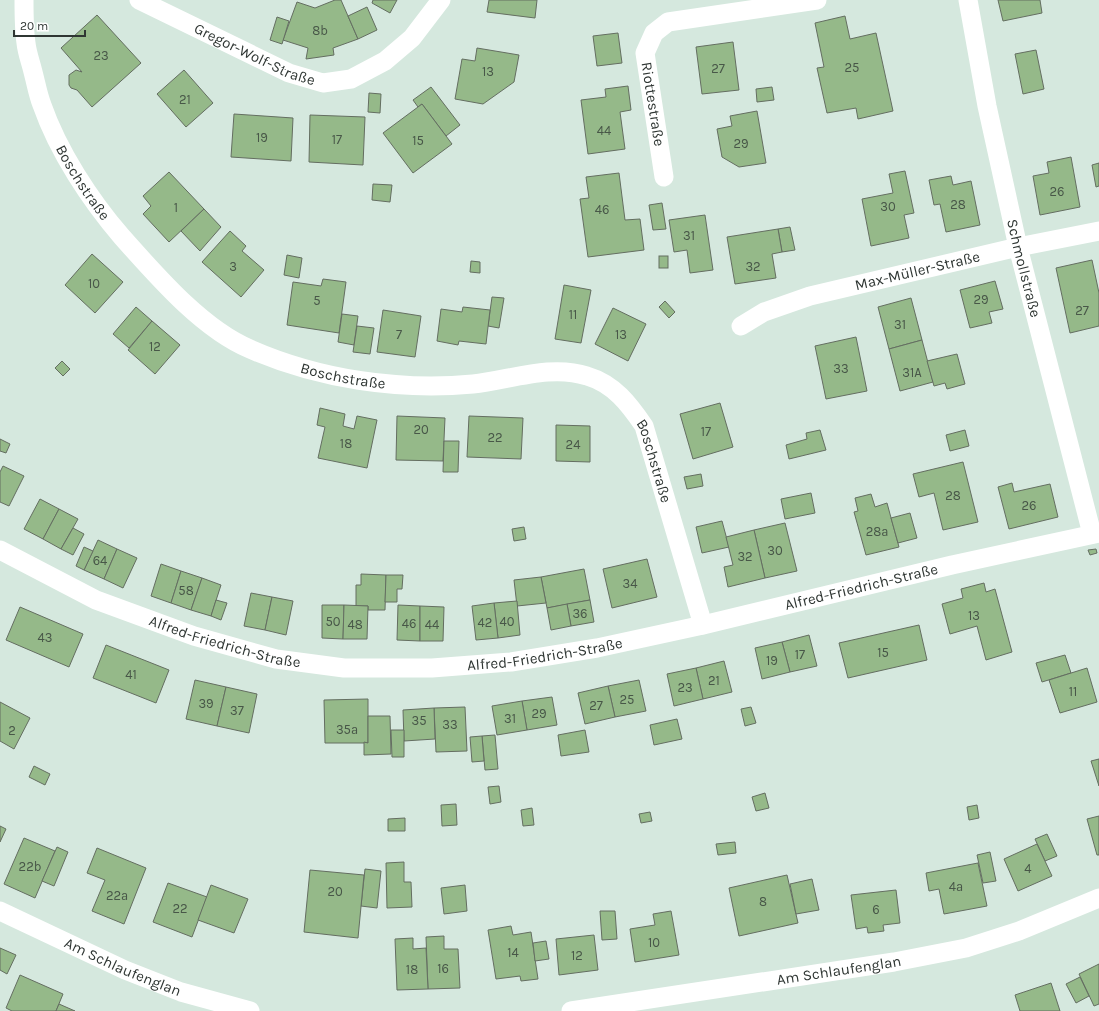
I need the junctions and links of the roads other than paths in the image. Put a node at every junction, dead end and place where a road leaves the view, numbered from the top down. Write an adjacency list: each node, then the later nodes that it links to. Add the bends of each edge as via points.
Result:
1 (24, 0): 12 (street, Boschstraße, via 26,44 42,106 66,157 107,220 156,275 201,318 248,349 299,367 363,381 419,386 472,384 559,371 587,376 611,386 644,426)
2 (139, 0): 3 (street, Gregor-Wolf-Straße, via 289,73 323,83 351,79 385,61 412,38)
3 (441, 0)
4 (817, 0): 6 (street, Riottestraße, via 668,22 654,33 645,53)
5 (968, 0): 8 (street, Schmollstraße, via 987,106)
6 (664, 177)
7 (1099, 231): 8 (street, Max-Müller-Straße)
8 (1018, 247): 9 (street, Max-Müller-Straße, via 810,296 764,312); 10 (street, Schmollstraße)
9 (741, 326)
10 (1096, 534): 12 (street, Alfred-Friedrich-Straße, via 952,564)
11 (0, 550): 12 (street, Alfred-Friedrich-Straße, via 96,600 194,636 276,658 344,668 432,668 511,662 597,648)
12 (703, 625)
13 (1099, 898): 16 (street, Am Schlaufenglan, via 1019,931 966,948 894,962)
14 (0, 911): 15 (street, Am Schlaufenglan, via 125,970 181,992)
15 (250, 1011)
16 (571, 1011)

